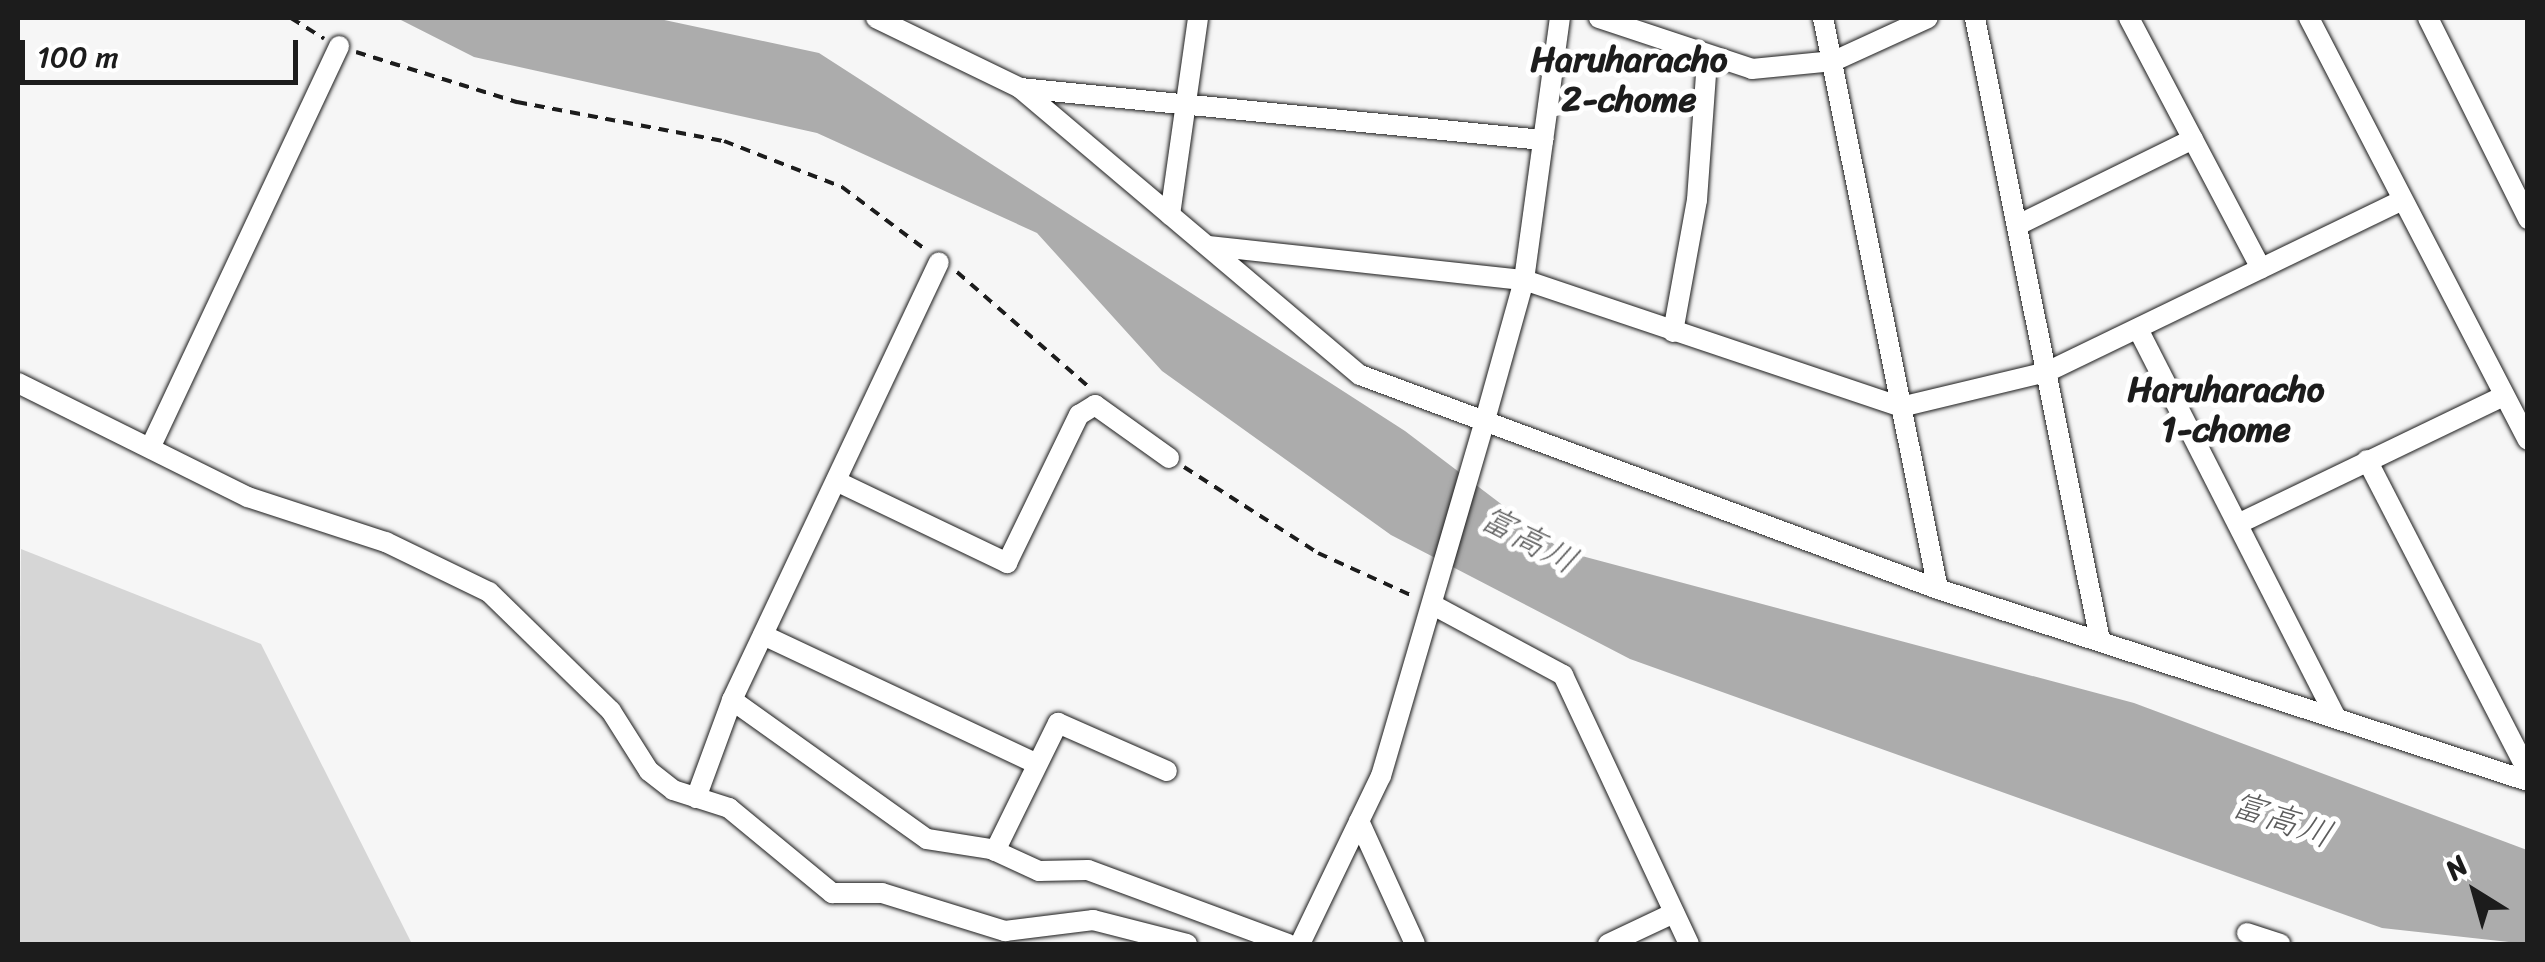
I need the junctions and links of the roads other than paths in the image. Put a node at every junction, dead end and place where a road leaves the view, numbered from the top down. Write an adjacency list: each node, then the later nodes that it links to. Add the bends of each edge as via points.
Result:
1 (876, 18): 14 (street)
2 (1198, 18): 15 (street)
3 (1560, 18): 17 (street)
4 (1599, 18): 12 (street)
5 (1823, 18): 13 (street)
6 (1928, 18): 13 (street)
7 (1975, 18): 21 (street)
8 (2129, 18): 16 (street)
9 (2308, 18): 18 (street)
10 (2428, 18): 20 (street)
11 (338, 46): 34 (street)
12 (1707, 59): 13 (street, via 1752,70); 27 (street, via 1697,200)
13 (1834, 61): 31 (street)
14 (1020, 88): 15 (street); 19 (street)
15 (1188, 100): 17 (street); 19 (street)
16 (2194, 139): 21 (street); 24 (street)
17 (1543, 140): 25 (street)
18 (2401, 201): 24 (street); 30 (street)
19 (1170, 215): 22 (street)
20 (2528, 219)
21 (2018, 225): 28 (street)
22 (1207, 245): 25 (street); 32 (street, via 1360,375)
23 (939, 262): 37 (street)
24 (2262, 268): 26 (street)
25 (1524, 280): 27 (street); 32 (street)
26 (2138, 329): 28 (street); 38 (street)
27 (1673, 332): 31 (street)
28 (2048, 372): 31 (street); 42 (street)
29 (18, 383): 34 (street)
30 (2504, 396): 33 (street); 36 (street)
31 (1901, 407): 39 (street)
32 (1481, 430): 39 (street); 40 (street)
33 (2528, 440)
34 (151, 446): 49 (street, via 248,497 386,542 489,592 610,711 649,770)
35 (1169, 458): 37 (street, via 1095,405 1079,415 1007,562)
36 (2368, 460): 38 (street); 47 (street)
37 (836, 480): 41 (street)
38 (2240, 523): 44 (street)
39 (1938, 590): 42 (street)
40 (1433, 596): 50 (street); 52 (street, via 1562,675)
41 (763, 635): 43 (street); 45 (street)
42 (2100, 640): 44 (street)
43 (732, 700): 49 (street); 51 (street, via 927,839)
44 (2334, 715): 48 (street)
45 (1035, 764): 46 (street, via 1058,723); 51 (street)
46 (1167, 771)
47 (2528, 772)
48 (2528, 781)
49 (696, 798): 54 (street, via 729,808 832,893 882,893 973,926 1040,930 1093,920)
50 (1359, 821): 56 (street); 57 (street)
51 (996, 851): 55 (street, via 1039,871 1088,870)
52 (1674, 913): 58 (street); 59 (street)
53 (2247, 934): 60 (street)
54 (1187, 944)
55 (1288, 944)
56 (1300, 944)
57 (1415, 944)
58 (1608, 944)
59 (1689, 944)
60 (2280, 944)

